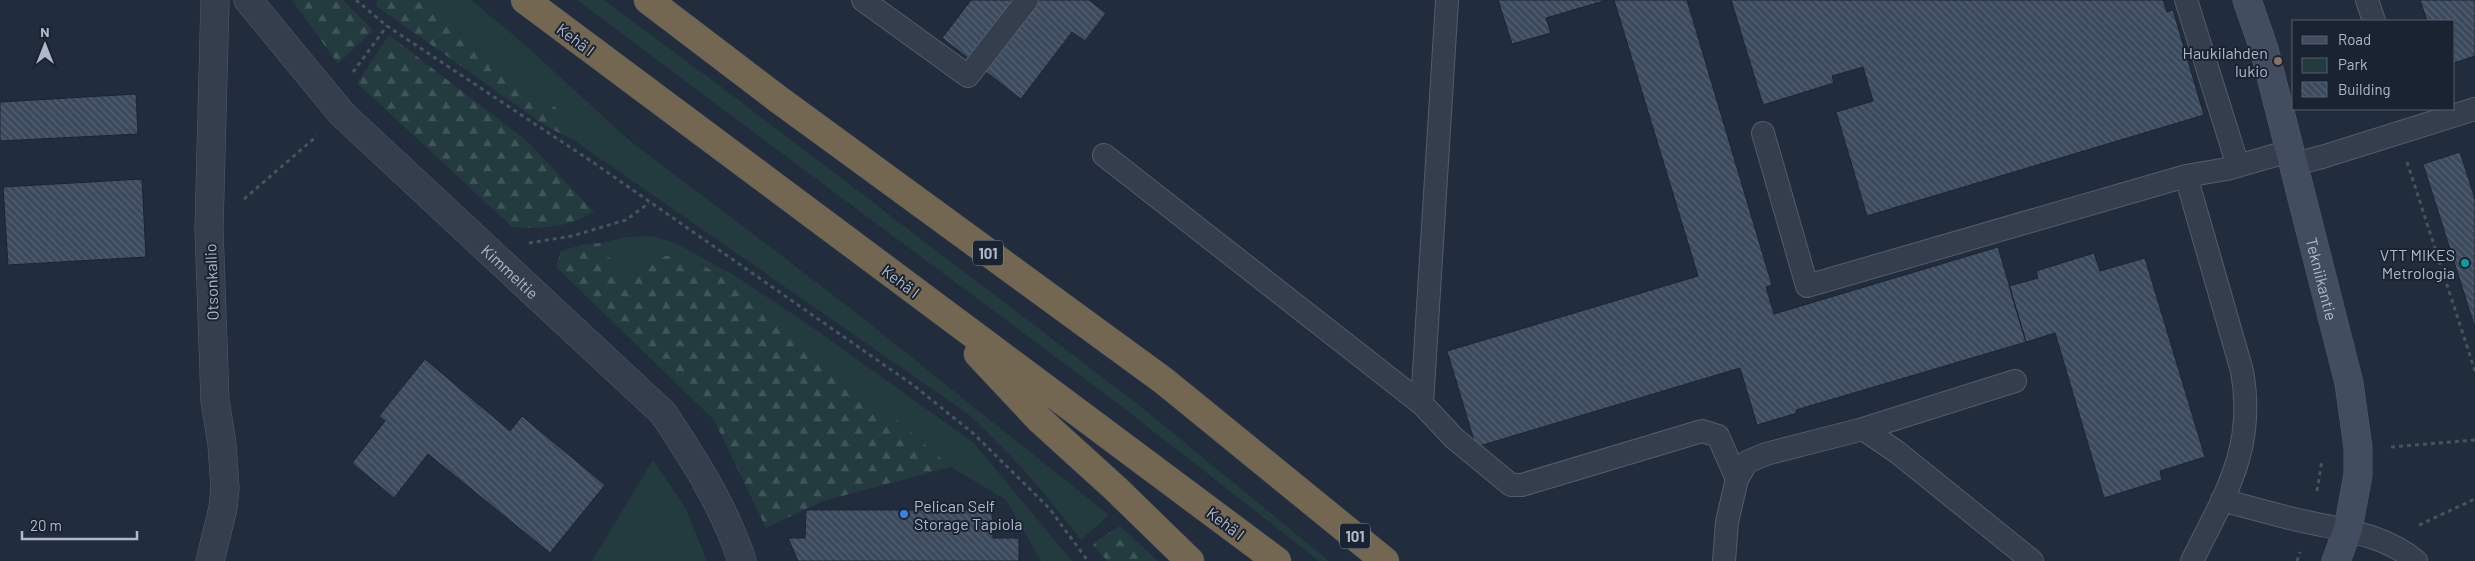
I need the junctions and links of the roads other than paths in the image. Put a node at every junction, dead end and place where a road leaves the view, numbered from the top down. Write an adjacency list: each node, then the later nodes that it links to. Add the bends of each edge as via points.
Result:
1 (215, 0): 25 (street, Otsonkallio, via 209,229 215,401 222,444 224,488 223,508)
2 (248, 0): 26 (street, Kimmeltie, via 342,114 652,401 701,473 728,525)
3 (525, 0): 18 (highway, Kehä I)
4 (648, 0): 29 (highway, 101, via 1164,381)
5 (863, 0): 6 (lane, via 968,76)
6 (1027, 0)
7 (1447, 0): 20 (lane)
8 (2186, 0): 16 (lane)
9 (2246, 0): 15 (main road, Tekniikantie, via 2264,49)
10 (2367, 0): 11 (lane)
11 (2374, 20)
12 (2475, 109): 15 (lane, via 2322,157)
13 (1763, 133): 17 (lane, via 1808,286)
14 (1104, 155): 20 (lane)
15 (2292, 157): 16 (lane); 24 (main road, Tekniikantie, via 2349,384 2358,448 2358,475)
16 (2238, 166): 17 (lane)
17 (2186, 176): 23 (lane, via 2246,392 2242,447)
18 (933, 305): 27 (highway, via 1040,420); 28 (highway, Kehä I)
19 (2015, 381): 21 (lane)
20 (1422, 404): 22 (lane, via 1454,438 1511,485 1522,485 1702,431 1718,436)
21 (1863, 429): 22 (lane, via 1746,462); 31 (lane, via 1897,452)
22 (1737, 479): 30 (lane, via 1727,522)
23 (2222, 500): 24 (lane); 32 (lane)
24 (2348, 530): 33 (main road, Tekniikantie); 34 (lane, via 2385,542)
25 (210, 561)
26 (742, 561)
27 (1190, 561)
28 (1277, 561)
29 (1385, 561)
30 (1724, 561)
31 (2032, 561)
32 (2192, 561)
33 (2336, 561)
34 (2416, 561)

